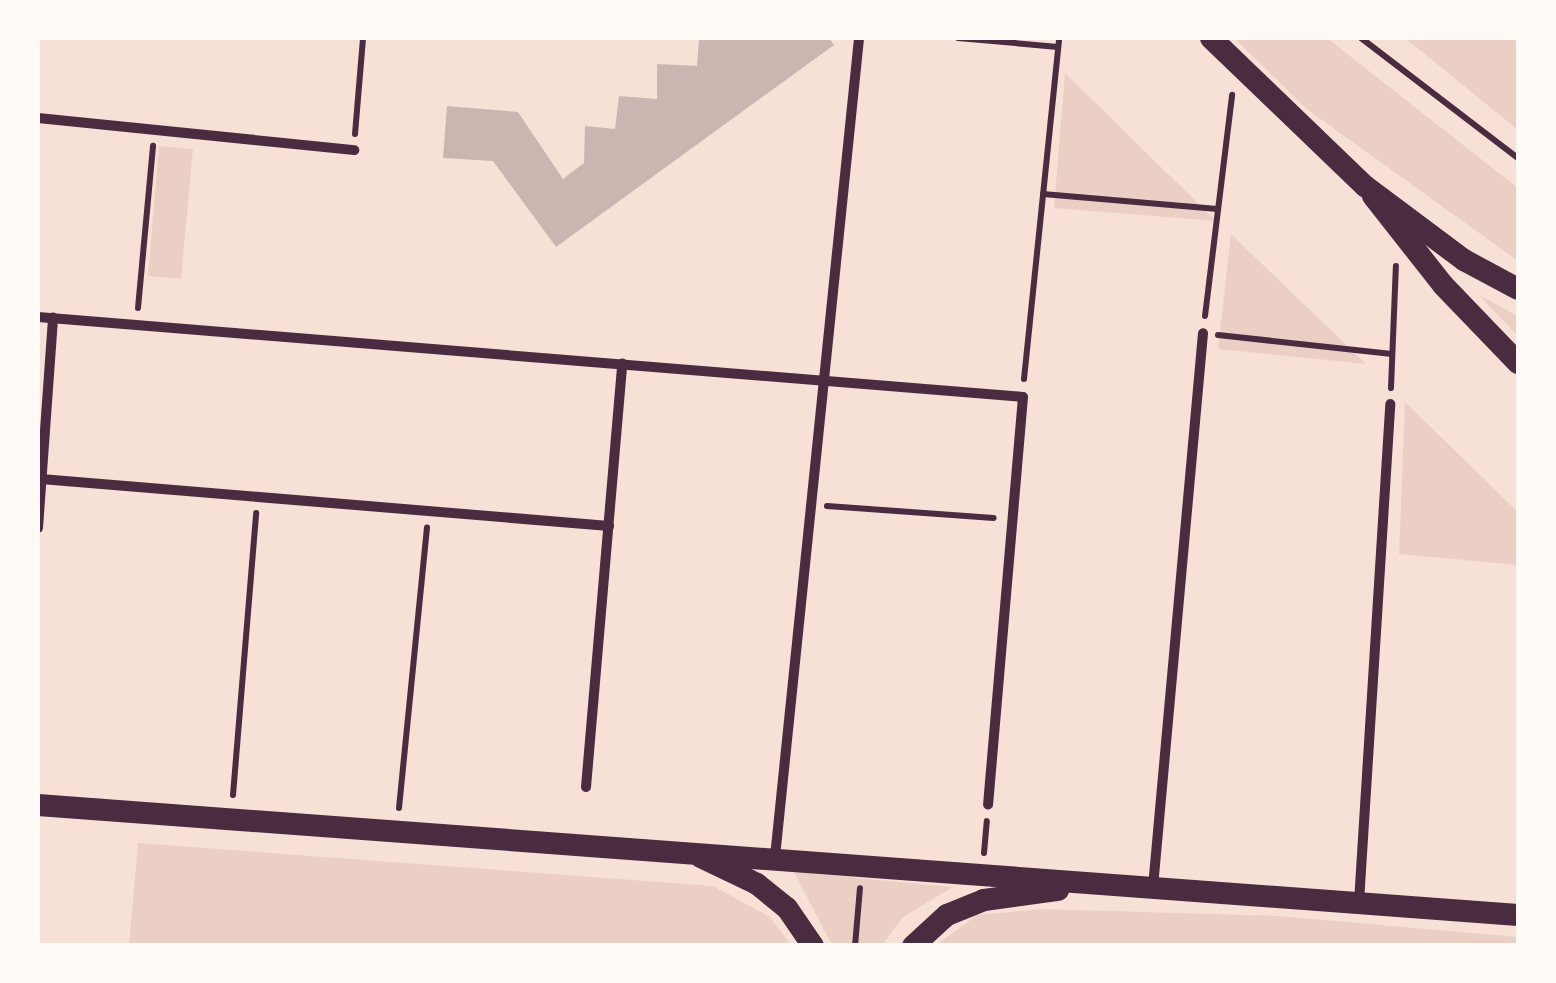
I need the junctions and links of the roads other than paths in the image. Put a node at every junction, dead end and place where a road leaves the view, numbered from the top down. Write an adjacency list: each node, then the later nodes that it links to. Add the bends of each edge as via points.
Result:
1 (859, 38): 14 (street)
2 (1211, 38): 7 (main road)
3 (1361, 38): 6 (lane)
4 (38, 118): 5 (street)
5 (354, 150)
6 (1518, 158)
7 (1364, 186): 8 (main road, via 1464,260); 12 (main road)
8 (1518, 289)
9 (38, 316): 10 (street)
10 (53, 318): 13 (street); 16 (street)
11 (1203, 332): 27 (street)
12 (1518, 363)
13 (622, 364): 14 (street); 17 (street)
14 (824, 381): 21 (street, via 1023,397); 25 (street)
15 (1390, 404): 28 (street)
16 (41, 479): 17 (street); 18 (street)
17 (609, 526): 19 (street)
18 (38, 528)
19 (586, 788)
20 (38, 805): 22 (main road)
21 (988, 805)
22 (76, 808): 23 (main road); 24 (main road)
23 (38, 819)
24 (683, 850): 25 (main road); 30 (main road, via 757,884 787,908)
25 (775, 857): 26 (main road)
26 (1116, 884): 27 (main road); 31 (main road, via 984,900 947,915)
27 (1153, 887): 28 (main road)
28 (1359, 902): 29 (main road)
29 (1518, 915)
30 (813, 946)
31 (914, 946)

